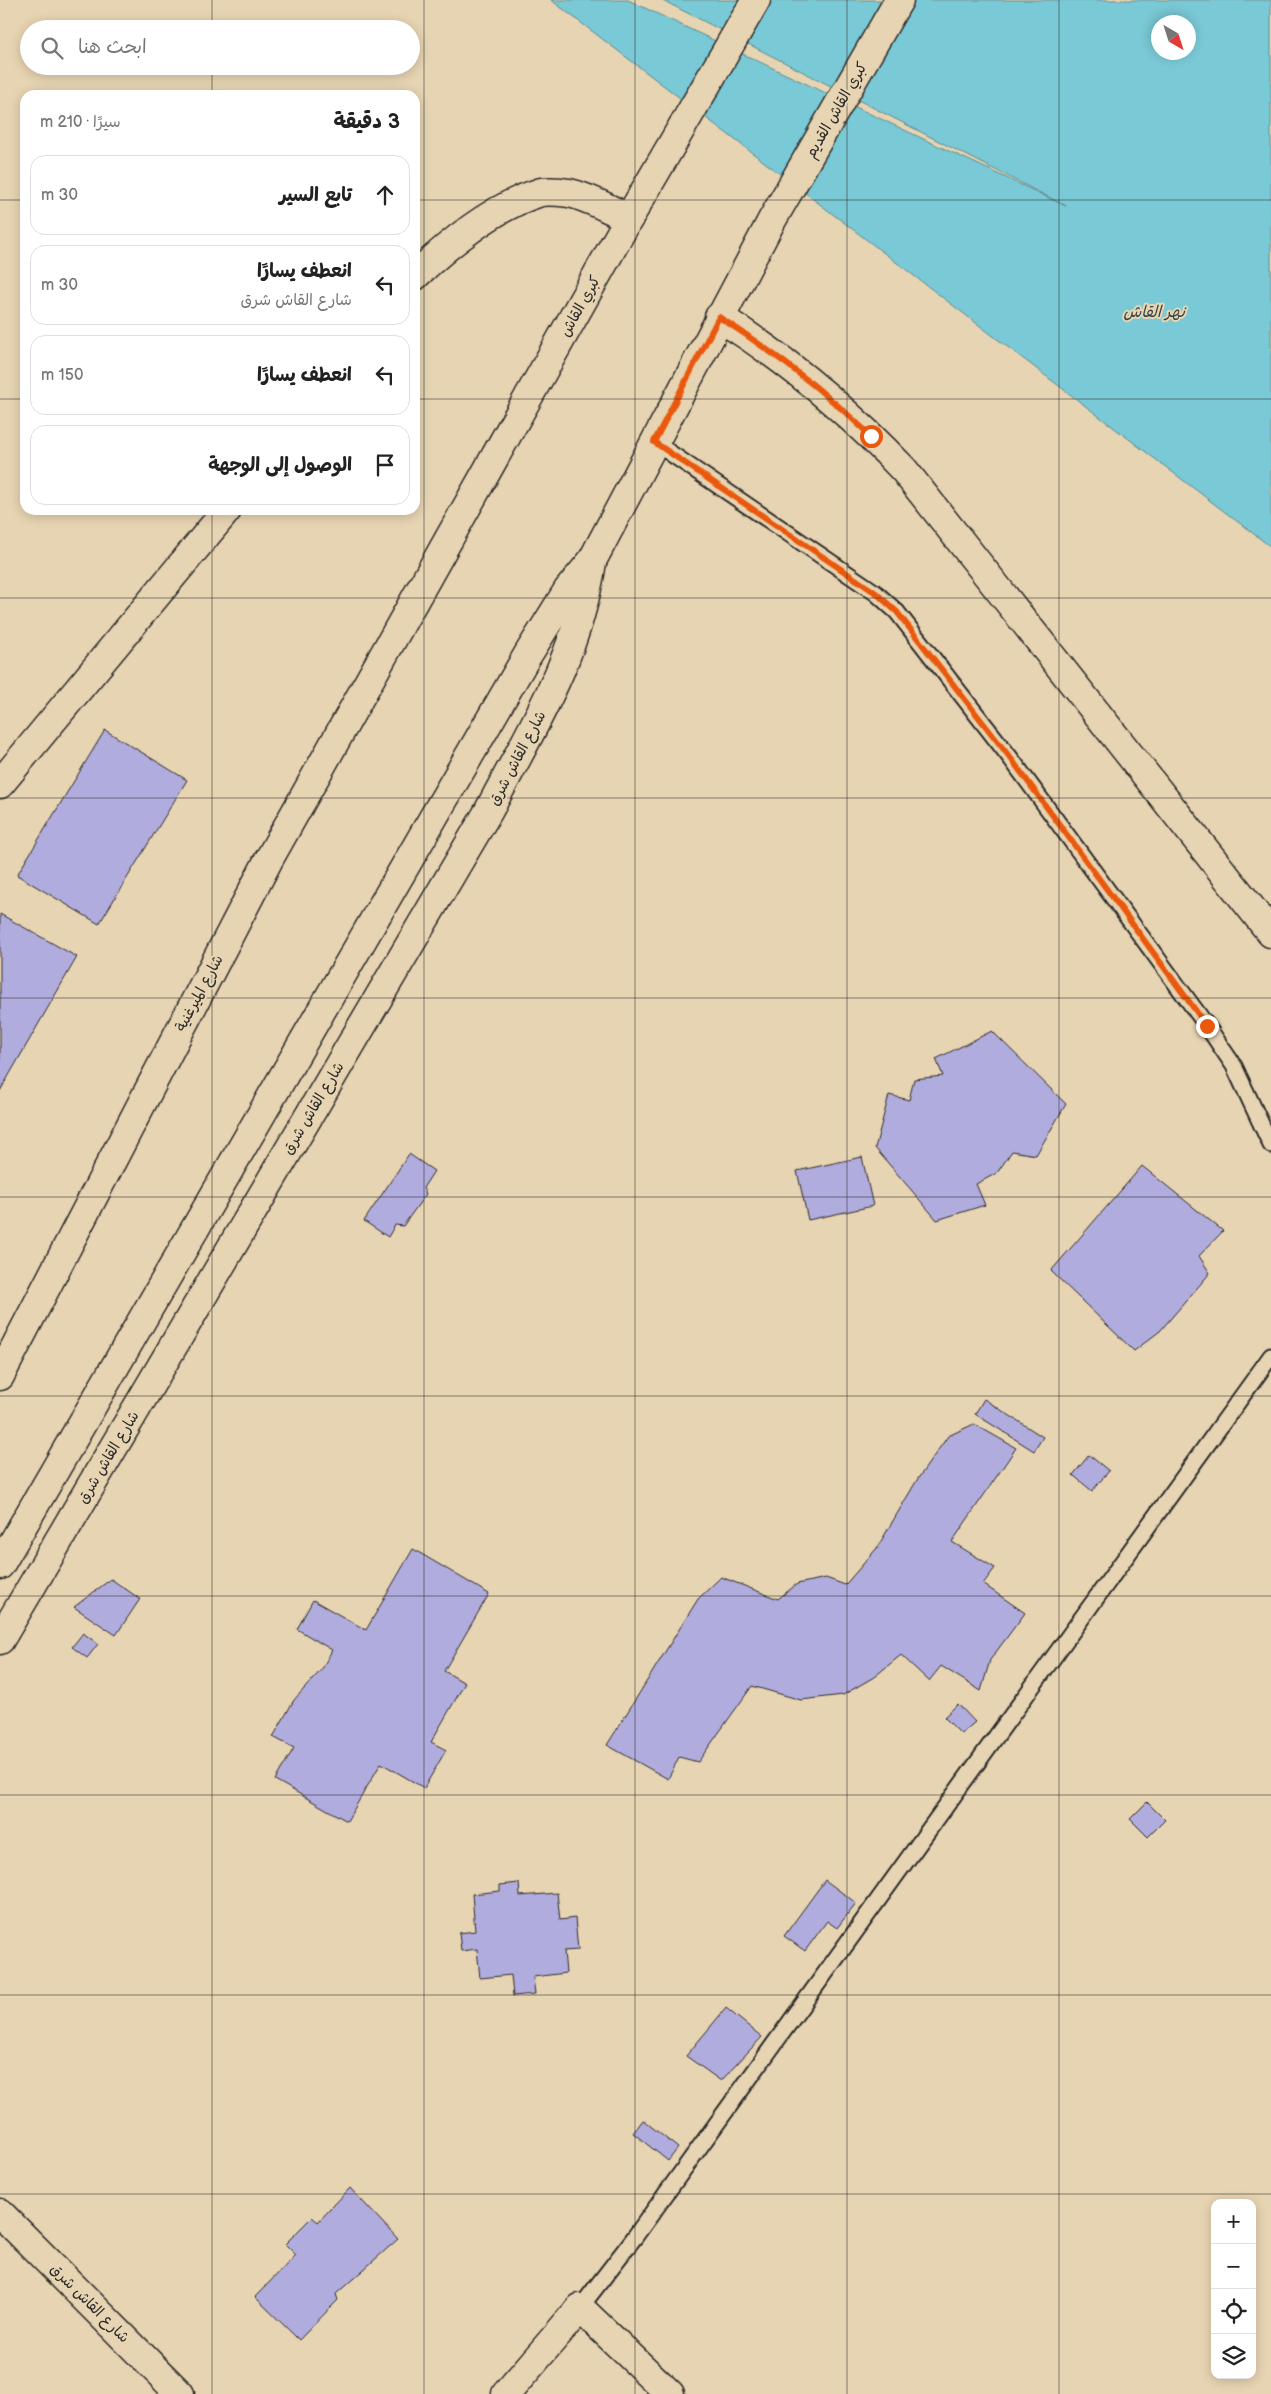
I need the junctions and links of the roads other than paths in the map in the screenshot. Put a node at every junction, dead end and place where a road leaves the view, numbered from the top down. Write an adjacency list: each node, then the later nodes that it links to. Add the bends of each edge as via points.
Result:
1 (756, 0): 3 (main road, كبري القاش)
2 (899, 0): 4 (main road, كبري القاش القديم)
3 (629, 218): 5 (main road, via 570,193 540,192 512,204 477,226 442,250); 10 (main road, كبري القاش)
4 (772, 220): 6 (main road, شارع القاش شرق)
5 (420, 271)
6 (719, 317): 7 (main road, شارع القاش شرق); 12 (main road, via 799,372 904,470)
7 (654, 442): 9 (main road, شارع القاش شرق); 13 (lane, via 876,593 897,612 1012,760 1207,1026 1234,1066)
8 (223, 515): 11 (main road)
9 (592, 561): 16 (main road, شارع القاش شرق, via 568,590 527,656); 17 (main road, شارع القاش شرق, via 586,600 572,646 554,688 488,812)
10 (406, 613): 15 (main road, شارع الميرغنية, via 268,861)
11 (0, 784)
12 (1271, 933)
13 (1271, 1146)
14 (1271, 1356): 19 (lane)
15 (0, 1376)
16 (0, 1565)
17 (0, 1640)
18 (0, 2213): 20 (main road, شارع القاش شرق)
19 (580, 2308): 21 (main road); 22 (main road)
20 (180, 2394)
21 (506, 2394)
22 (670, 2394)

